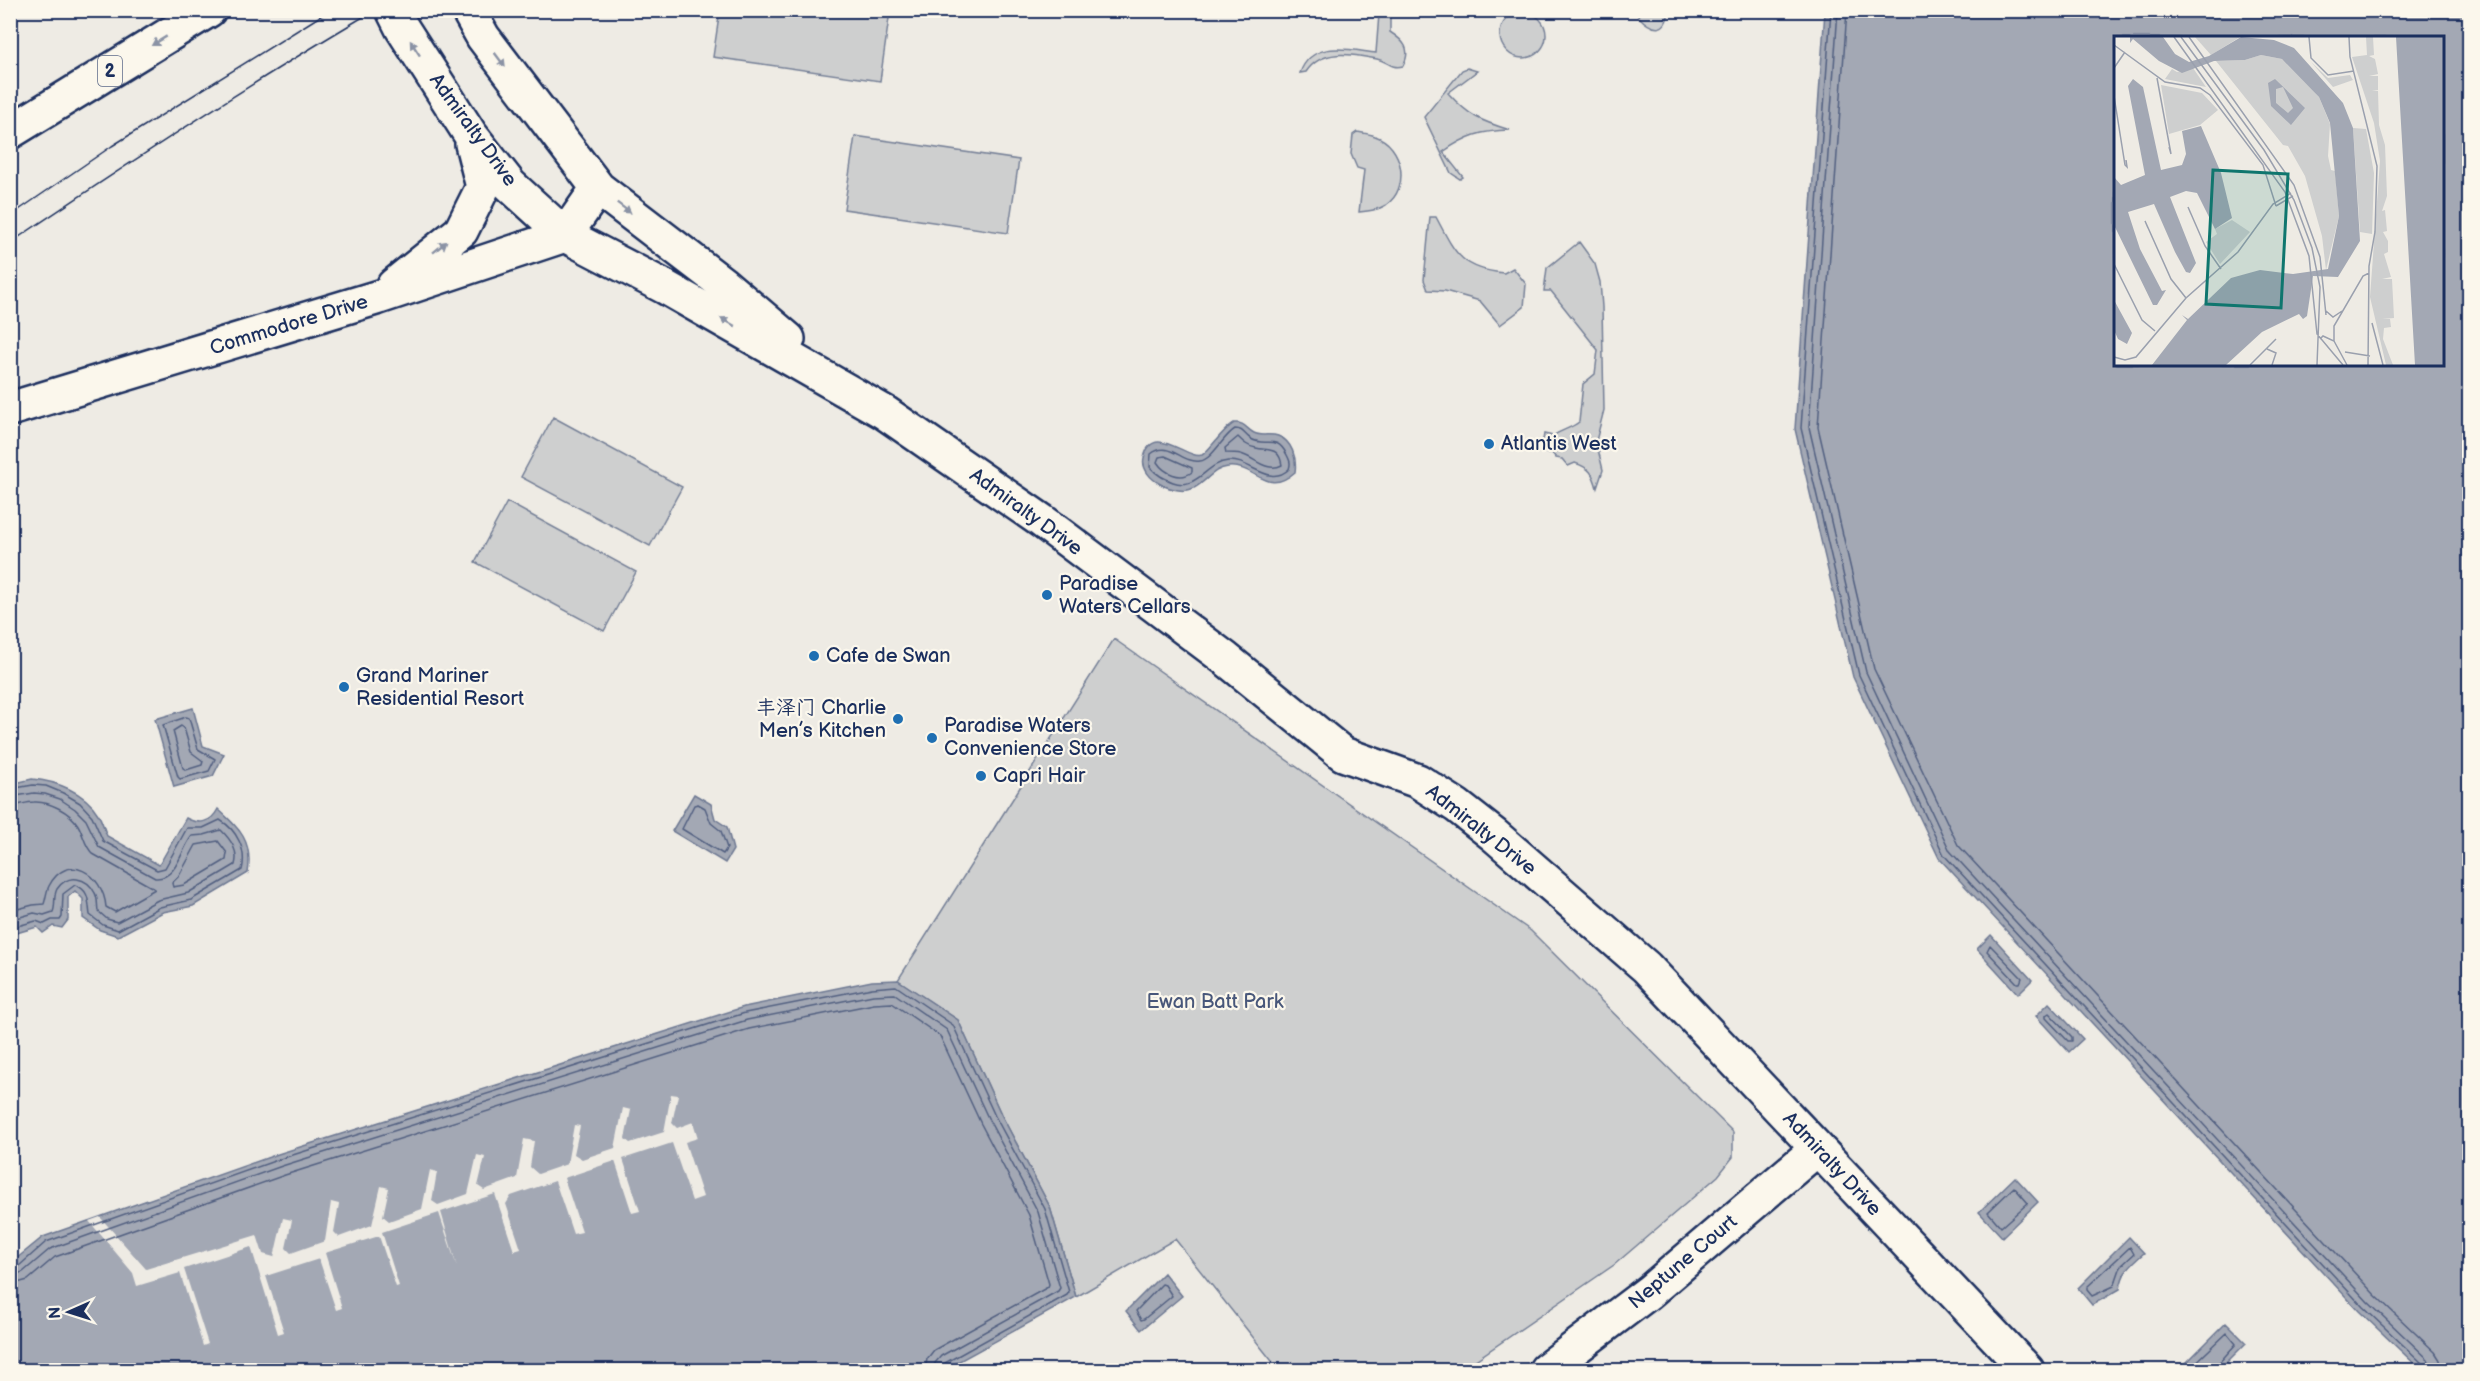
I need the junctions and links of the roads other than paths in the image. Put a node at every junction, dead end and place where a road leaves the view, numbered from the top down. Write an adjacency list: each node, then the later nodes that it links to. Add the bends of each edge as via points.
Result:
1 (209, 10): 4 (main road, 2, one-way to 4)
2 (393, 10): 5 (main road, Admiralty Drive, one-way to 2)
3 (468, 10): 6 (main road, Admiralty Drive, one-way to 6, via 483,37)
4 (10, 132)
5 (470, 134): 7 (main road, Admiralty Drive, via 510,185); 8 (main road, one-way to 5, via 461,231 483,187)
6 (598, 188): 7 (main road); 9 (main road, Admiralty Drive, one-way to 9, via 722,283)
7 (566, 235): 8 (main road, Commodore Drive); 9 (main road, Admiralty Drive, one-way to 7)
8 (379, 297): 10 (main road, Commodore Drive)
9 (852, 392): 11 (main road, Admiralty Drive, via 1042,521 1226,659 1344,754 1418,781 1494,834 1646,967)
10 (10, 409)
11 (1817, 1149): 12 (main road, Neptune Court, via 1649,1292); 13 (main road, Admiralty Drive)
12 (1546, 1371)
13 (2027, 1371)

